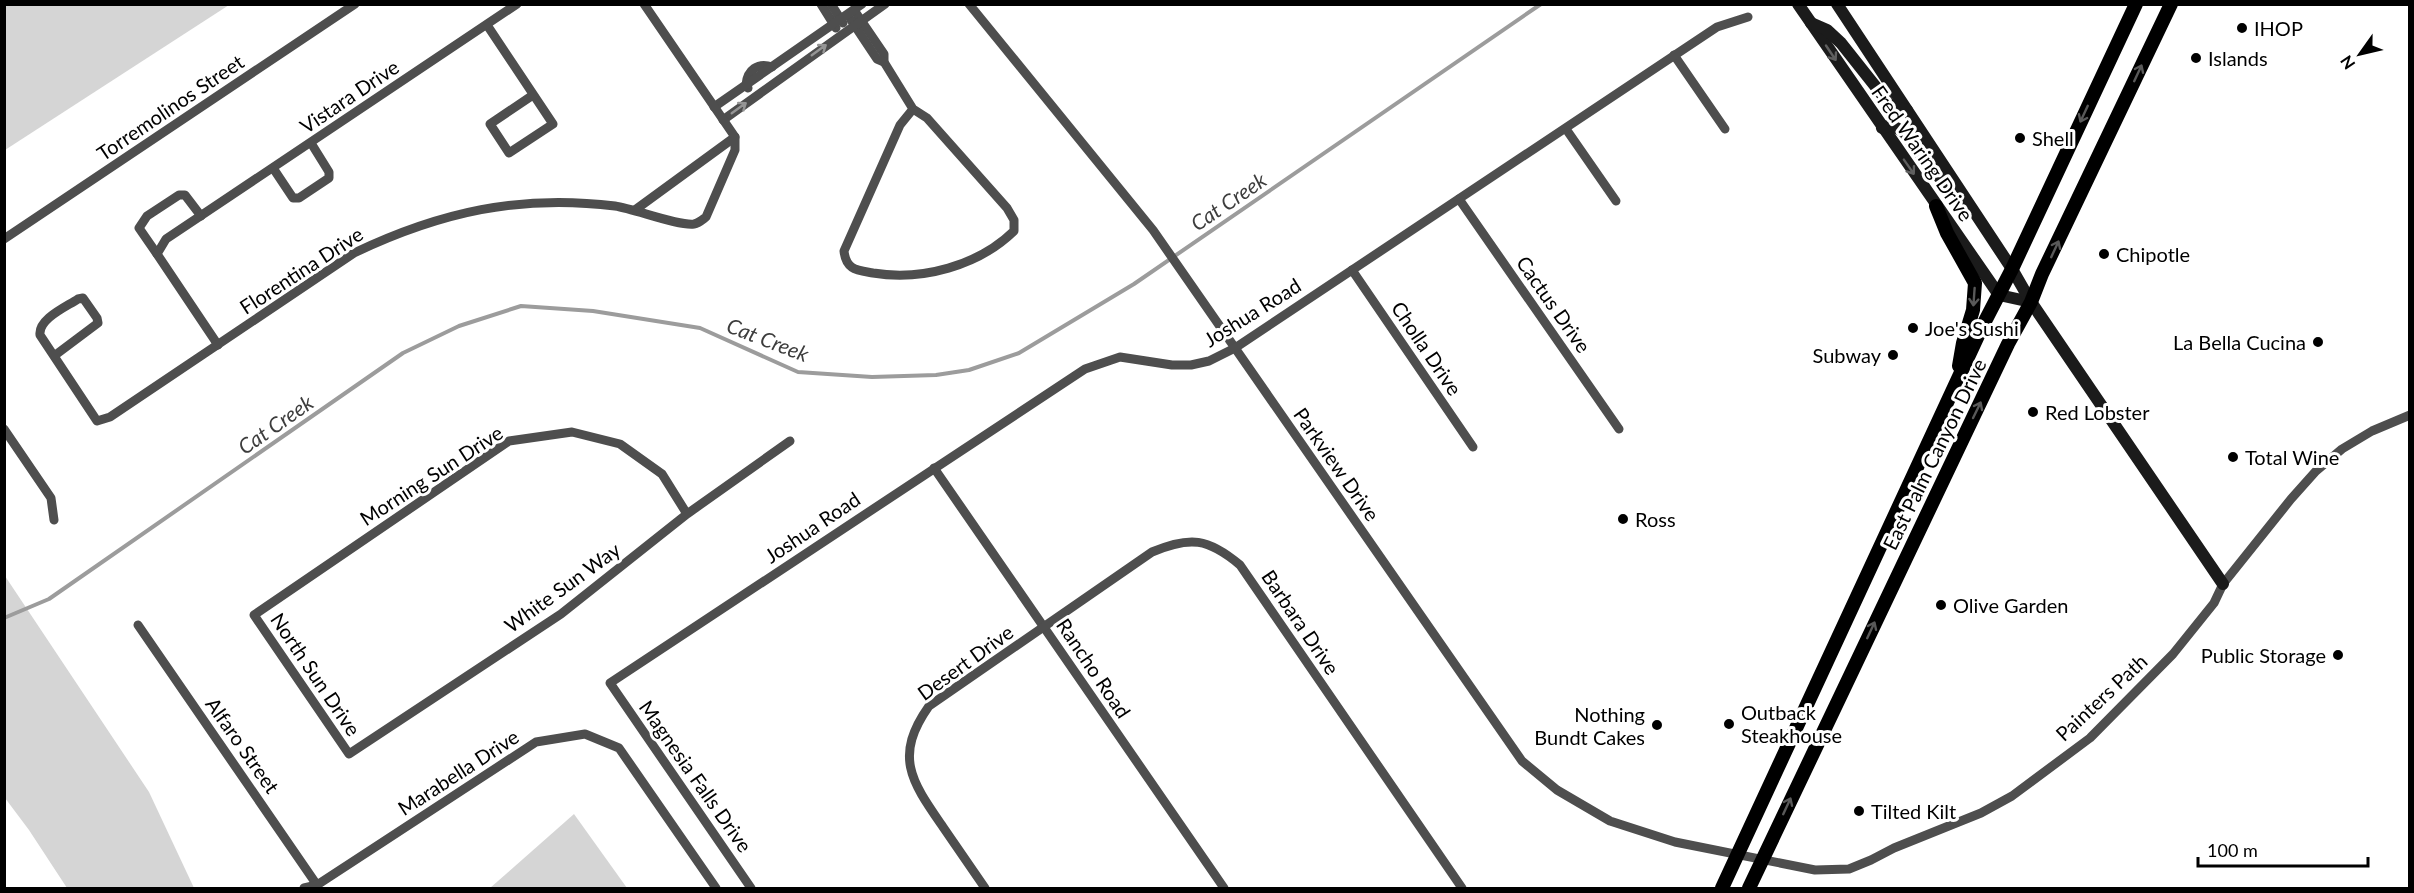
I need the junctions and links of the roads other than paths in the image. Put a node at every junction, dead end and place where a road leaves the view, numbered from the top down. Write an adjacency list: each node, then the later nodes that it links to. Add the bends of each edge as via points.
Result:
1 (355, 4): 38 (street, Torremolinos Street)
2 (517, 4): 14 (street, Vistara Drive)
3 (644, 4): 22 (street)
4 (885, 4): 15 (street)
5 (969, 4): 45 (street, Parkview Drive, via 1153,230)
6 (1798, 4): 13 (main road, Fred Waring Drive)
7 (1837, 4): 24 (main road, Fred Waring Drive)
8 (2136, 4): 40 (main road, East Palm Canyon Drive, one-way to 40)
9 (2171, 4): 43 (main road, East Palm Canyon Drive, one-way to 9)
10 (826, 5): 11 (street)
11 (848, 14): 15 (street); 15 (street); 17 (street)
12 (1748, 17): 16 (street, Joshua Road, via 1717,27)
13 (1811, 23): 24 (main road, via 1827,30 1841,43 1891,106); 26 (main road, Fred Waring Drive, one-way to 26)
14 (487, 25): 20 (street); 30 (street, Vistara Drive)
15 (851, 28): 18 (street, one-way to 15); 23 (street, via 871,43 877,59 884,62)
16 (1674, 55): 27 (street, Joshua Road); 28 (street)
17 (787, 57): 18 (street); 19 (street)
18 (794, 68): 21 (street)
19 (746, 85): 21 (street); 22 (street)
20 (533, 95): 20 (street, via 553,124 509,153 490,124)
21 (755, 97): 25 (street, one-way to 21)
22 (714, 107): 25 (street)
23 (913, 108): 23 (street, via 900,125 844,251 849,266 858,271 890,276 948,268 1003,242 1014,231 1014,220 1007,208 927,118)
24 (1907, 110): 32 (main road, Fred Waring Drive)
25 (723, 120): 29 (street)
26 (1882, 128): 32 (main road, via 1891,125 1904,132 1934,173); 35 (main road, Fred Waring Drive, one-way to 35)
27 (1566, 129): 33 (street, Joshua Road); 34 (street)
28 (1725, 129)
29 (735, 137): 36 (street); 36 (street, Florentina Drive, via 735,150 701,222 686,223)
30 (311, 143): 31 (street, Vistara Drive); 31 (street, via 329,178 299,198 293,198)
31 (273, 168): 37 (street, Vistara Drive)
32 (1960, 192): 40 (main road, Fred Waring Drive)
33 (1459, 199): 41 (street, Joshua Road); 50 (street, Cactus Drive)
34 (1616, 201)
35 (1936, 206): 42 (main road, Fred Waring Drive); 47 (main road, one-way to 47, via 1975,283 1974,310 1963,343)
36 (634, 210): 44 (street, Florentina Drive, via 581,202 533,202 485,207 441,218 393,234 354,253)
37 (201, 216): 39 (street, Vistara Drive, via 166,239); 39 (street, via 185,195 179,195 147,216 139,228)
38 (4, 239)
39 (157, 254): 44 (street)
40 (2012, 269): 42 (main road, East Palm Canyon Drive); 43 (main road, Fred Waring Drive)
41 (1352, 270): 45 (street, Joshua Road); 52 (street, Cholla Drive)
42 (1999, 294): 43 (main road); 47 (main road, East Palm Canyon Drive)
43 (2031, 302): 56 (main road, Fred Waring Drive); 63 (main road, East Palm Canyon Drive, one-way to 43)
44 (218, 345): 46 (street, Florentina Drive, via 110,417 97,421)
45 (1235, 348): 53 (street, Joshua Road, via 1191,365 1120,357 1085,369); 62 (street, Parkview Drive, via 1522,761 1557,790 1610,821 1675,842)
46 (54, 356): 46 (street, via 39,329 83,298 98,323)
47 (1957, 383): 62 (main road, East Palm Canyon Drive)
48 (2409, 415): 56 (street, Painters Path, via 2342,449 2316,471)
49 (4, 429): 55 (street, via 51,498)
50 (1619, 429)
51 (790, 441): 54 (street, White Sun Way)
52 (1473, 447)
53 (934, 468): 59 (street, Rancho Road); 60 (street, Joshua Road)
54 (687, 514): 57 (street, Morning Sun Drive, via 662,474 620,444 572,432 508,441); 61 (street, White Sun Way, via 561,614)
55 (54, 520)
56 (2223, 584): 63 (street, Painters Path, via 2214,603 2173,654 2098,730 2012,796 1849,869 1815,870)
57 (254, 615): 61 (street, North Sun Drive)
58 (138, 625): 64 (street, Alfaro Street)
59 (1044, 627): 68 (street, Desert Drive, via 929,706 916,724 909,750 911,774 921,795); 69 (street, Rancho Road); 70 (street, Barbara Drive, via 1152,552 1173,543 1199,542 1222,550 1240,565)
60 (610, 683): 67 (street, Magnesia Falls Drive)
61 (349, 754)
62 (1738, 855): 63 (street, Painters Path); 71 (main road, East Palm Canyon Drive)
63 (1762, 859): 72 (main road, East Palm Canyon Drive)
64 (317, 885): 65 (street, Marabella Drive); 66 (street, Marabella Drive, via 537,742 585,734 619,748)
65 (304, 888)
66 (716, 888)
67 (751, 888)
68 (985, 888)
69 (1224, 888)
70 (1462, 888)
71 (1722, 888)
72 (1749, 888)

